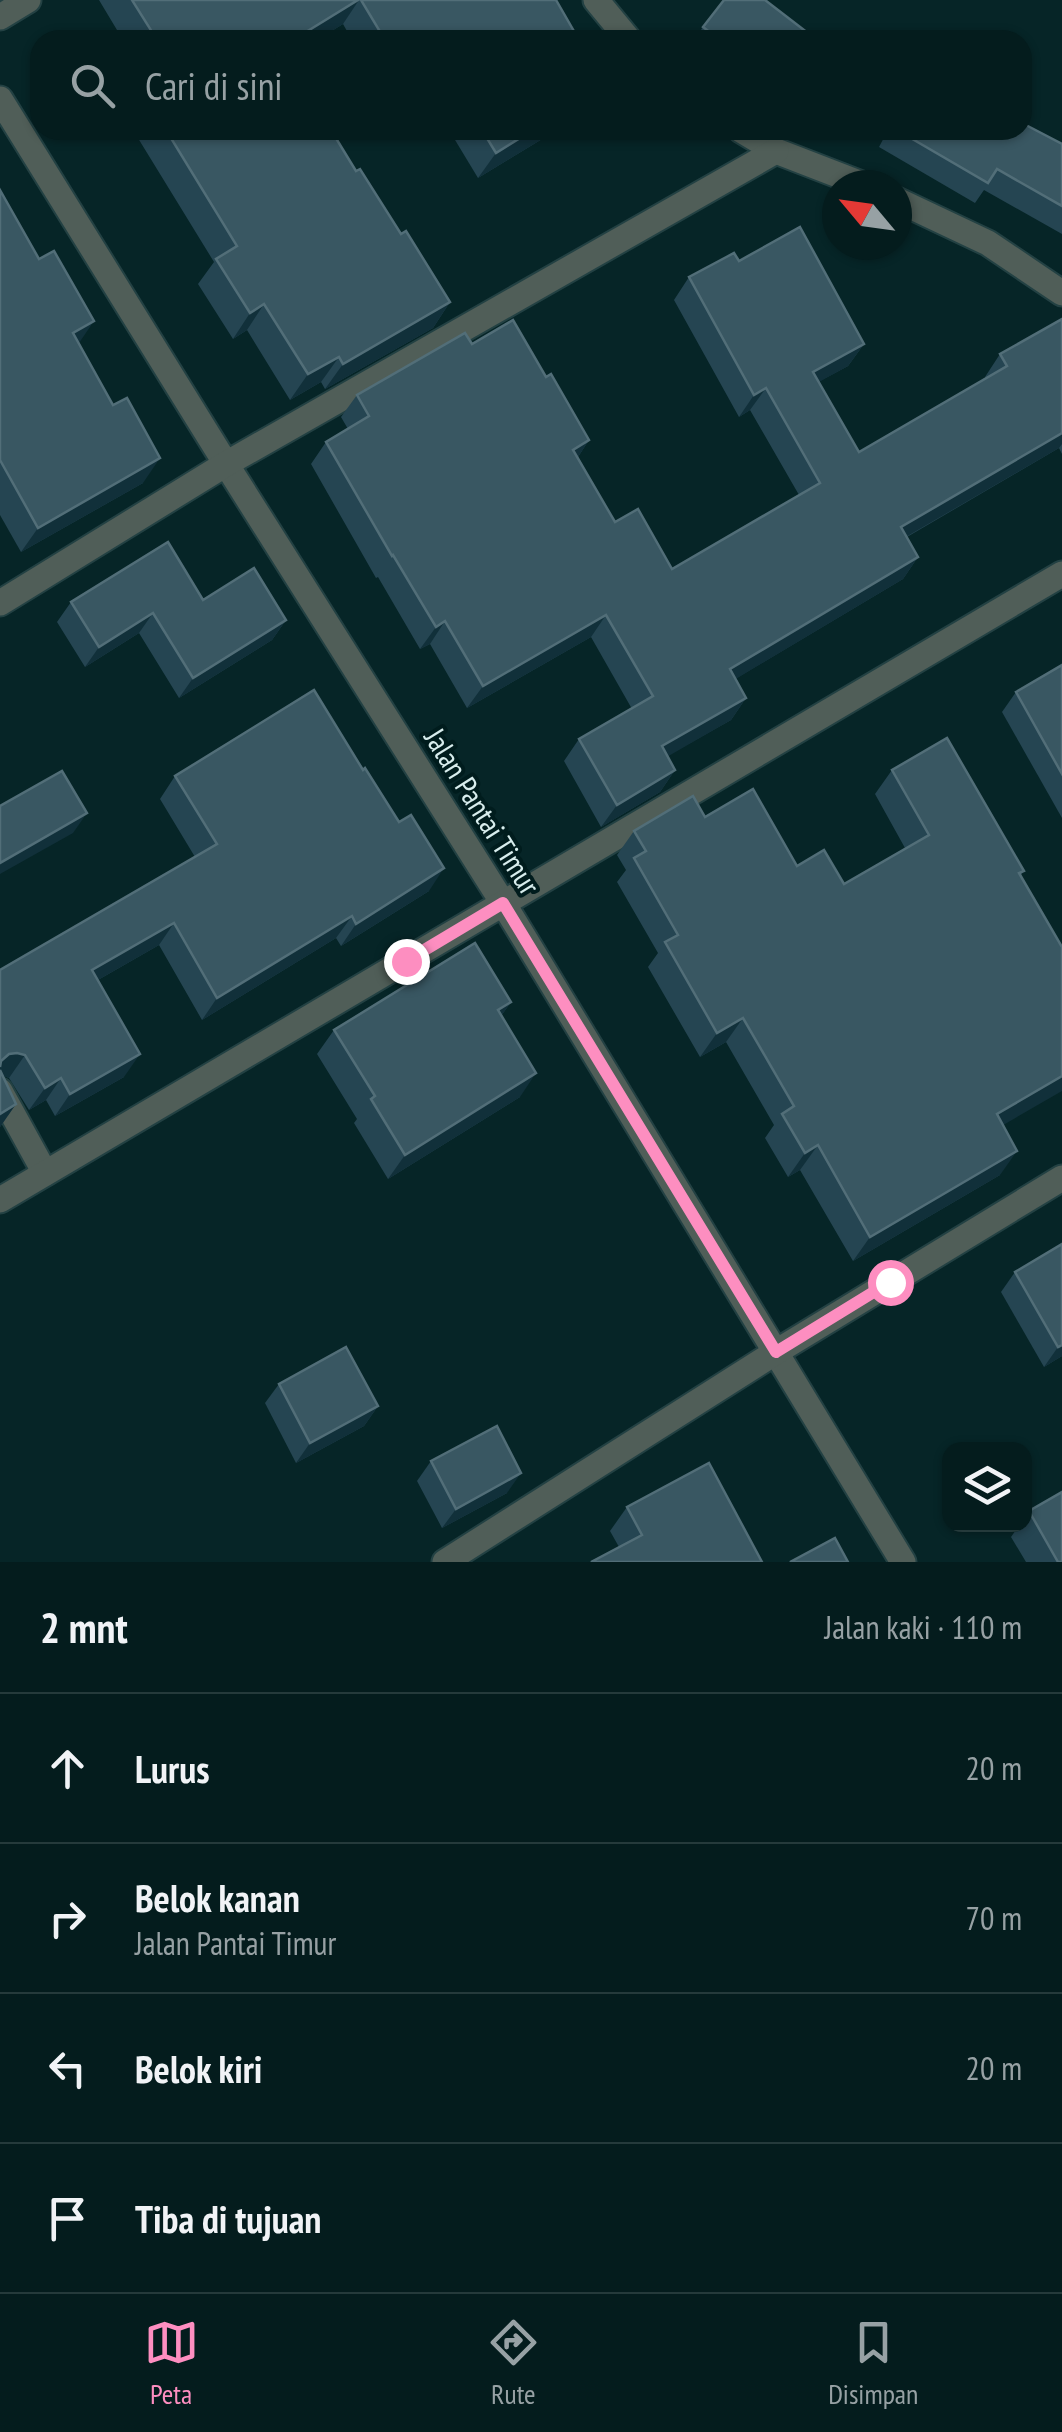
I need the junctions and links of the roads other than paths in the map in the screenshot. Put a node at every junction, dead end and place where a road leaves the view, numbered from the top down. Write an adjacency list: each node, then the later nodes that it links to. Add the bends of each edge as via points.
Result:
1 (28, 0): 3 (street)
2 (596, 0): 4 (street)
3 (0, 17)
4 (621, 30)
5 (0, 99): 11 (street, Jalan Pantai Timur)
6 (758, 140): 7 (street)
7 (776, 150): 8 (street); 11 (street)
8 (826, 170)
9 (912, 207): 10 (street, via 988,243)
10 (1062, 293)
11 (226, 464): 13 (street); 14 (street, Jalan Pantai Timur)
12 (1062, 574): 14 (street)
13 (0, 602)
14 (503, 903): 16 (street); 19 (street, Jalan Pantai Timur)
15 (0, 1091): 16 (street)
16 (45, 1173): 18 (street)
17 (1062, 1178): 19 (street)
18 (0, 1200)
19 (776, 1352): 20 (street); 21 (street, Jalan Pantai Timur)
20 (445, 1562)
21 (902, 1562)

